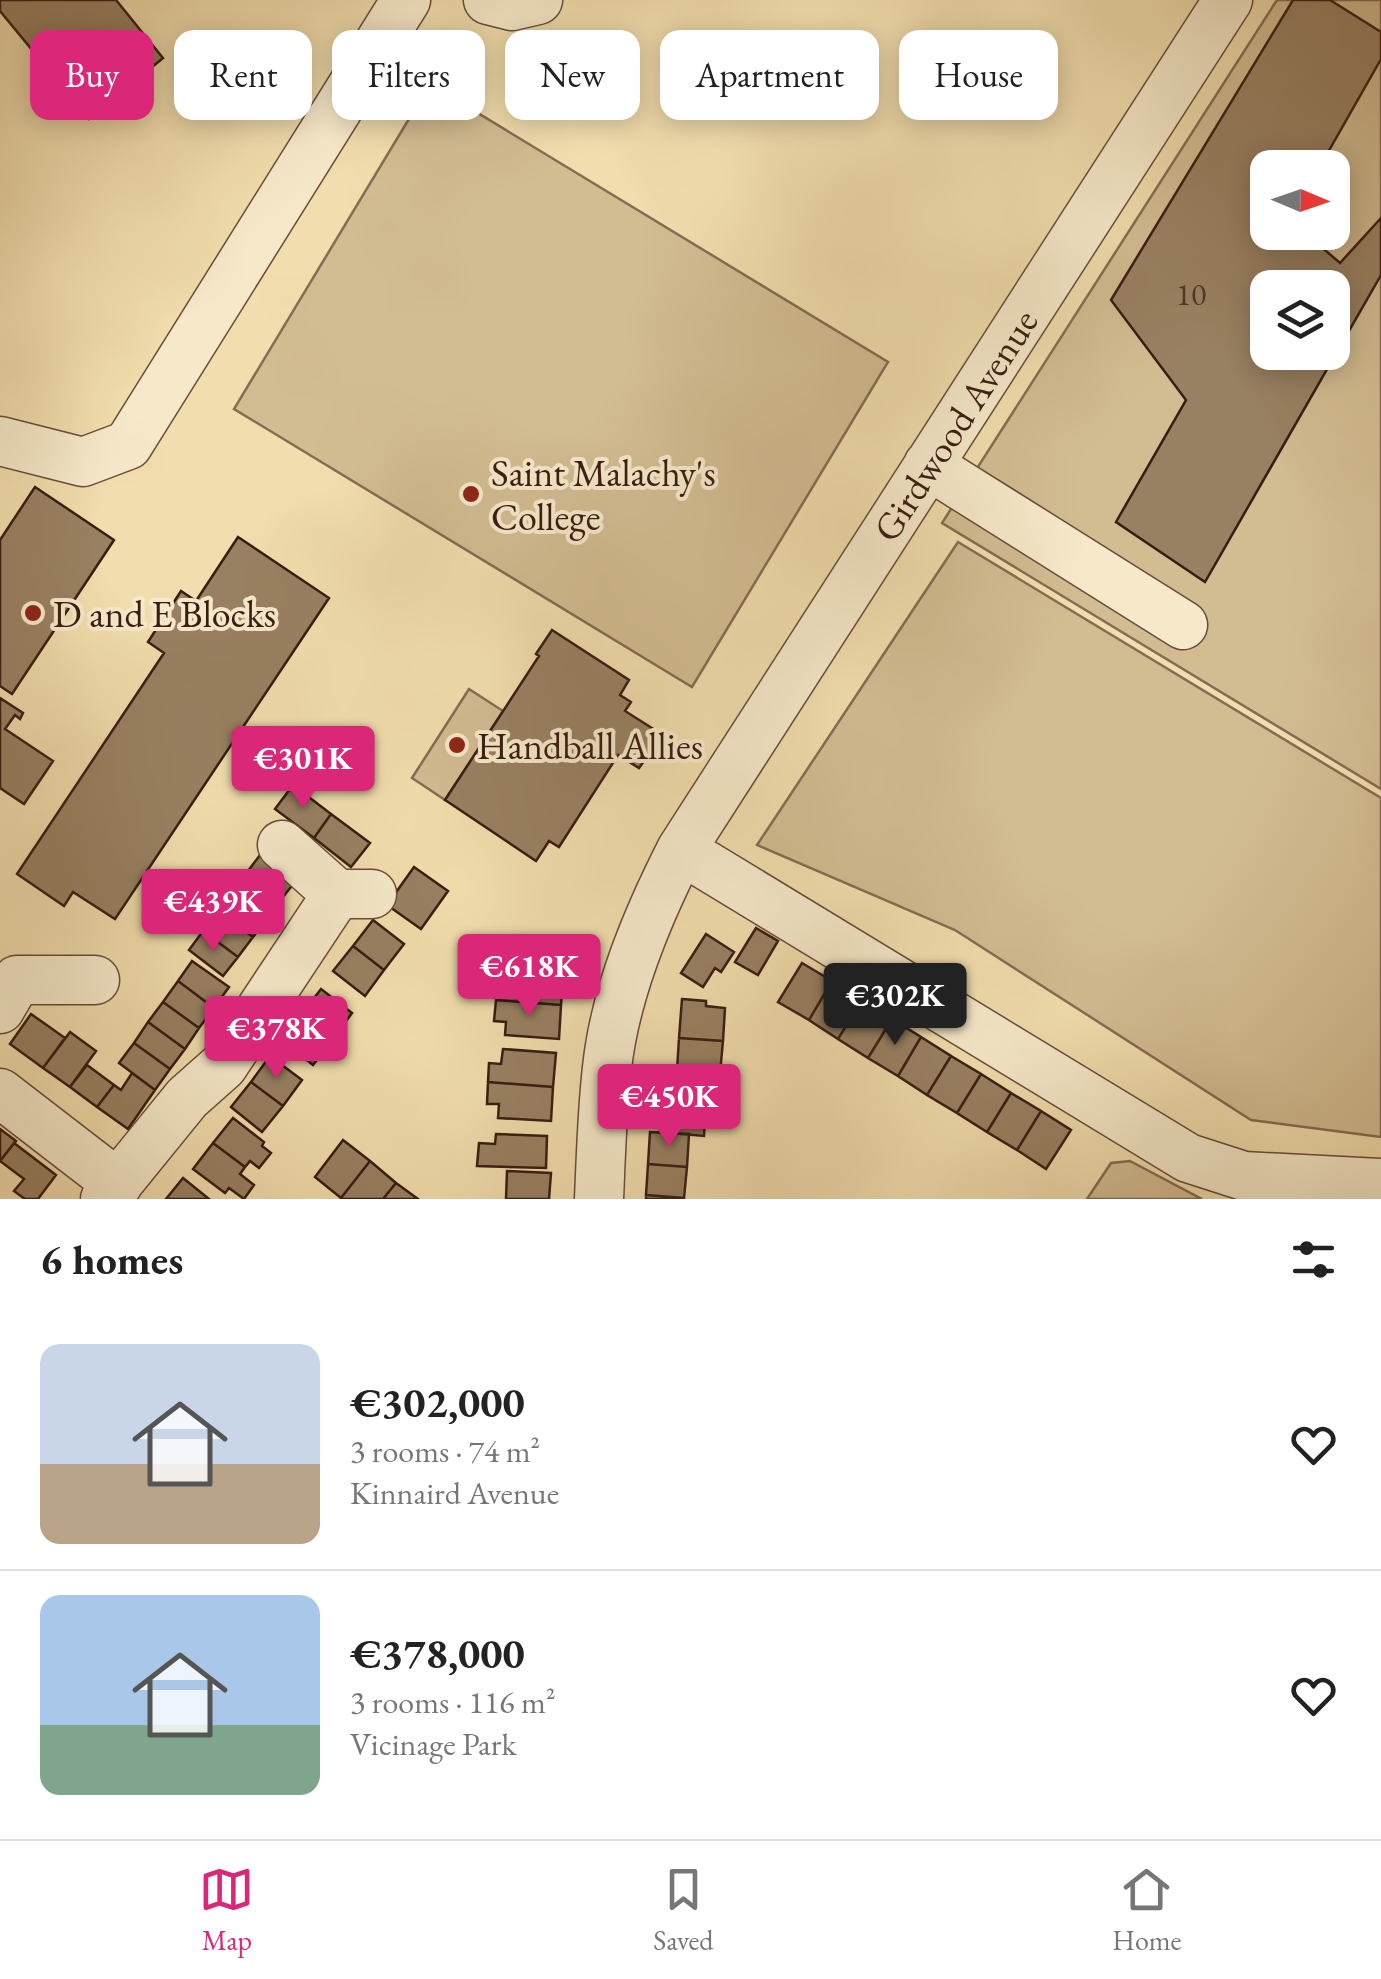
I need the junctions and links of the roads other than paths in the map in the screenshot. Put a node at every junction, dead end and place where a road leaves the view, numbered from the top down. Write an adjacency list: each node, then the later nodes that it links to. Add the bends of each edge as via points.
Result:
1 (406, 0): 5 (street, via 128,445 82,462)
2 (488, 0): 3 (street, via 512,6)
3 (538, 0)
4 (1228, 0): 6 (street, Girdwood Avenue)
5 (0, 441)
6 (928, 464): 7 (street); 9 (street, Girdwood Avenue)
7 (1184, 626)
8 (282, 845): 14 (street, via 355,894 223,1066 186,1098)
9 (681, 850): 13 (street, via 1188,1158 1244,1176); 15 (street, Girdwood Avenue, via 619,1006 607,1066)
10 (96, 980): 11 (street, via 16,980)
11 (0, 1009)
12 (0, 1092): 14 (street)
13 (1381, 1183)
14 (112, 1191)
15 (599, 1199)

